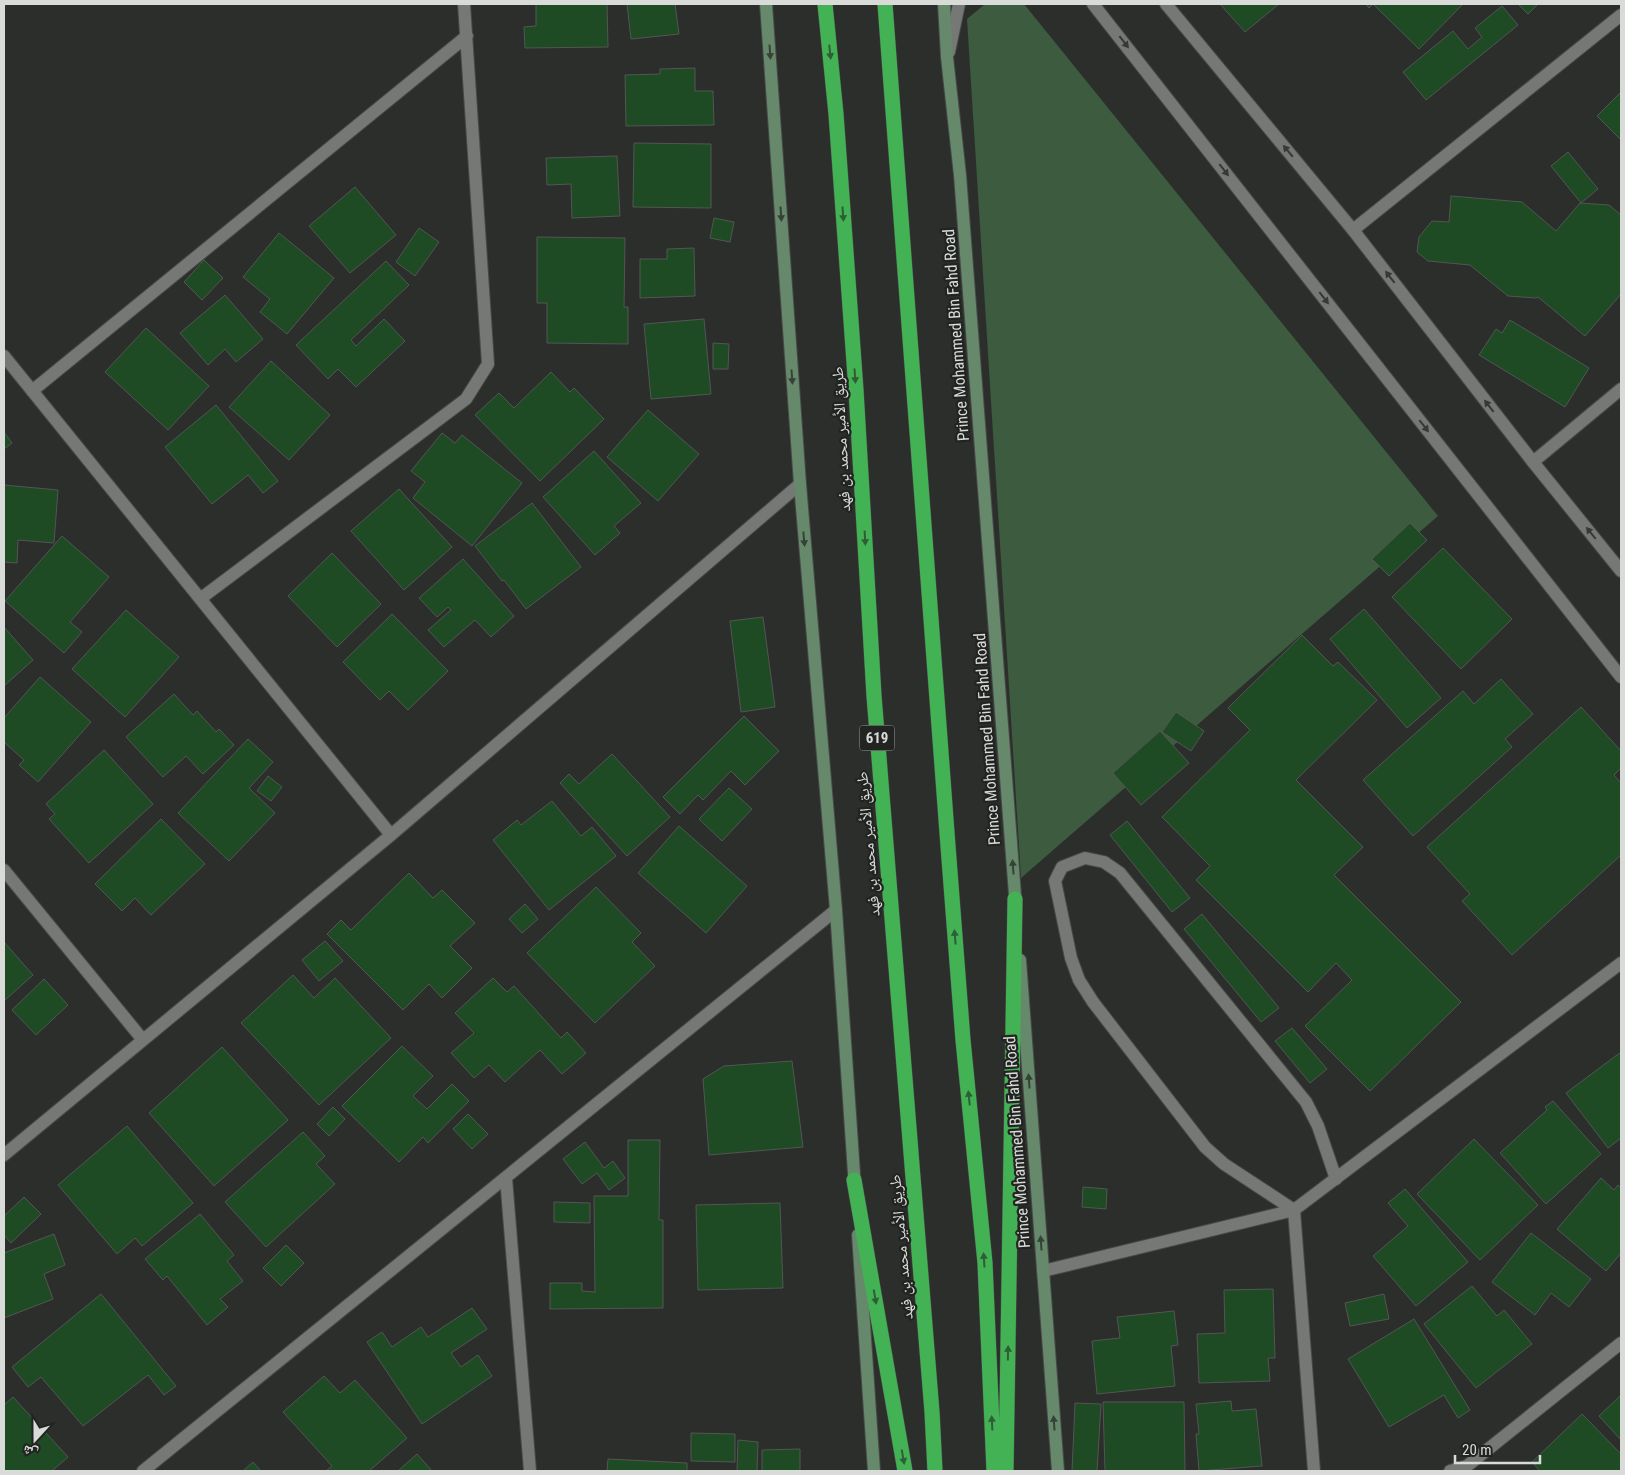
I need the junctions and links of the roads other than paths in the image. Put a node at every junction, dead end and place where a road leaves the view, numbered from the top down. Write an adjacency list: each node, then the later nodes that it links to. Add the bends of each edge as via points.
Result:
1 (464, 4): 10 (street)
2 (766, 4): 17 (main road, one-way to 17)
3 (825, 4): 38 (highway, طريق الأمير محمد بن فهد / 619, one-way to 38, via 856,390 874,696)
4 (885, 4): 39 (highway, one-way to 4, via 985,1263 949,866)
5 (944, 4): 11 (main road, Prince Mohammed Bin Fahd Road)
6 (959, 4): 11 (street)
7 (1093, 4): 20 (street, one-way to 20)
8 (1166, 4): 12 (street, one-way to 8)
9 (1621, 15): 12 (street)
10 (466, 36): 15 (street); 19 (street, via 488,364 466,399)
11 (948, 57): 23 (main road, Prince Mohammed Bin Fahd Road, one-way to 11, via 960,175)
12 (1353, 230): 16 (street, one-way to 12)
13 (4, 356): 15 (street)
14 (1621, 390): 16 (street)
15 (32, 391): 19 (street)
16 (1533, 462): 18 (street, one-way to 16)
17 (800, 484): 21 (street); 24 (main road, one-way to 24)
18 (1621, 571)
19 (200, 599): 21 (street)
20 (1621, 677)
21 (391, 836): 26 (street)
22 (4, 870): 26 (street)
23 (1015, 899): 32 (main road, Prince Mohammed Bin Fahd Road, one-way to 23); 40 (highway, one-way to 23)
24 (836, 910): 28 (street); 30 (main road)
25 (1621, 963): 29 (street)
26 (143, 1040): 27 (street)
27 (4, 1155)
28 (506, 1178): 34 (street); 35 (street)
29 (1336, 1178): 31 (street); 31 (street, via 1306,1102 1120,873 1104,862 1085,858 1062,867 1055,881 1071,958 1093,1002 1205,1147 1224,1164)
30 (854, 1180): 36 (main road); 37 (highway, one-way to 37)
31 (1294, 1210): 32 (street); 42 (street)
32 (1044, 1271): 41 (main road, Prince Mohammed Bin Fahd Road, one-way to 32)
33 (1621, 1343): 43 (street, via 1468,1466)
34 (143, 1471)
35 (530, 1471)
36 (874, 1471)
37 (906, 1471)
38 (935, 1471)
39 (994, 1471)
40 (1006, 1471)
41 (1058, 1471)
42 (1314, 1471)
43 (1450, 1471)

